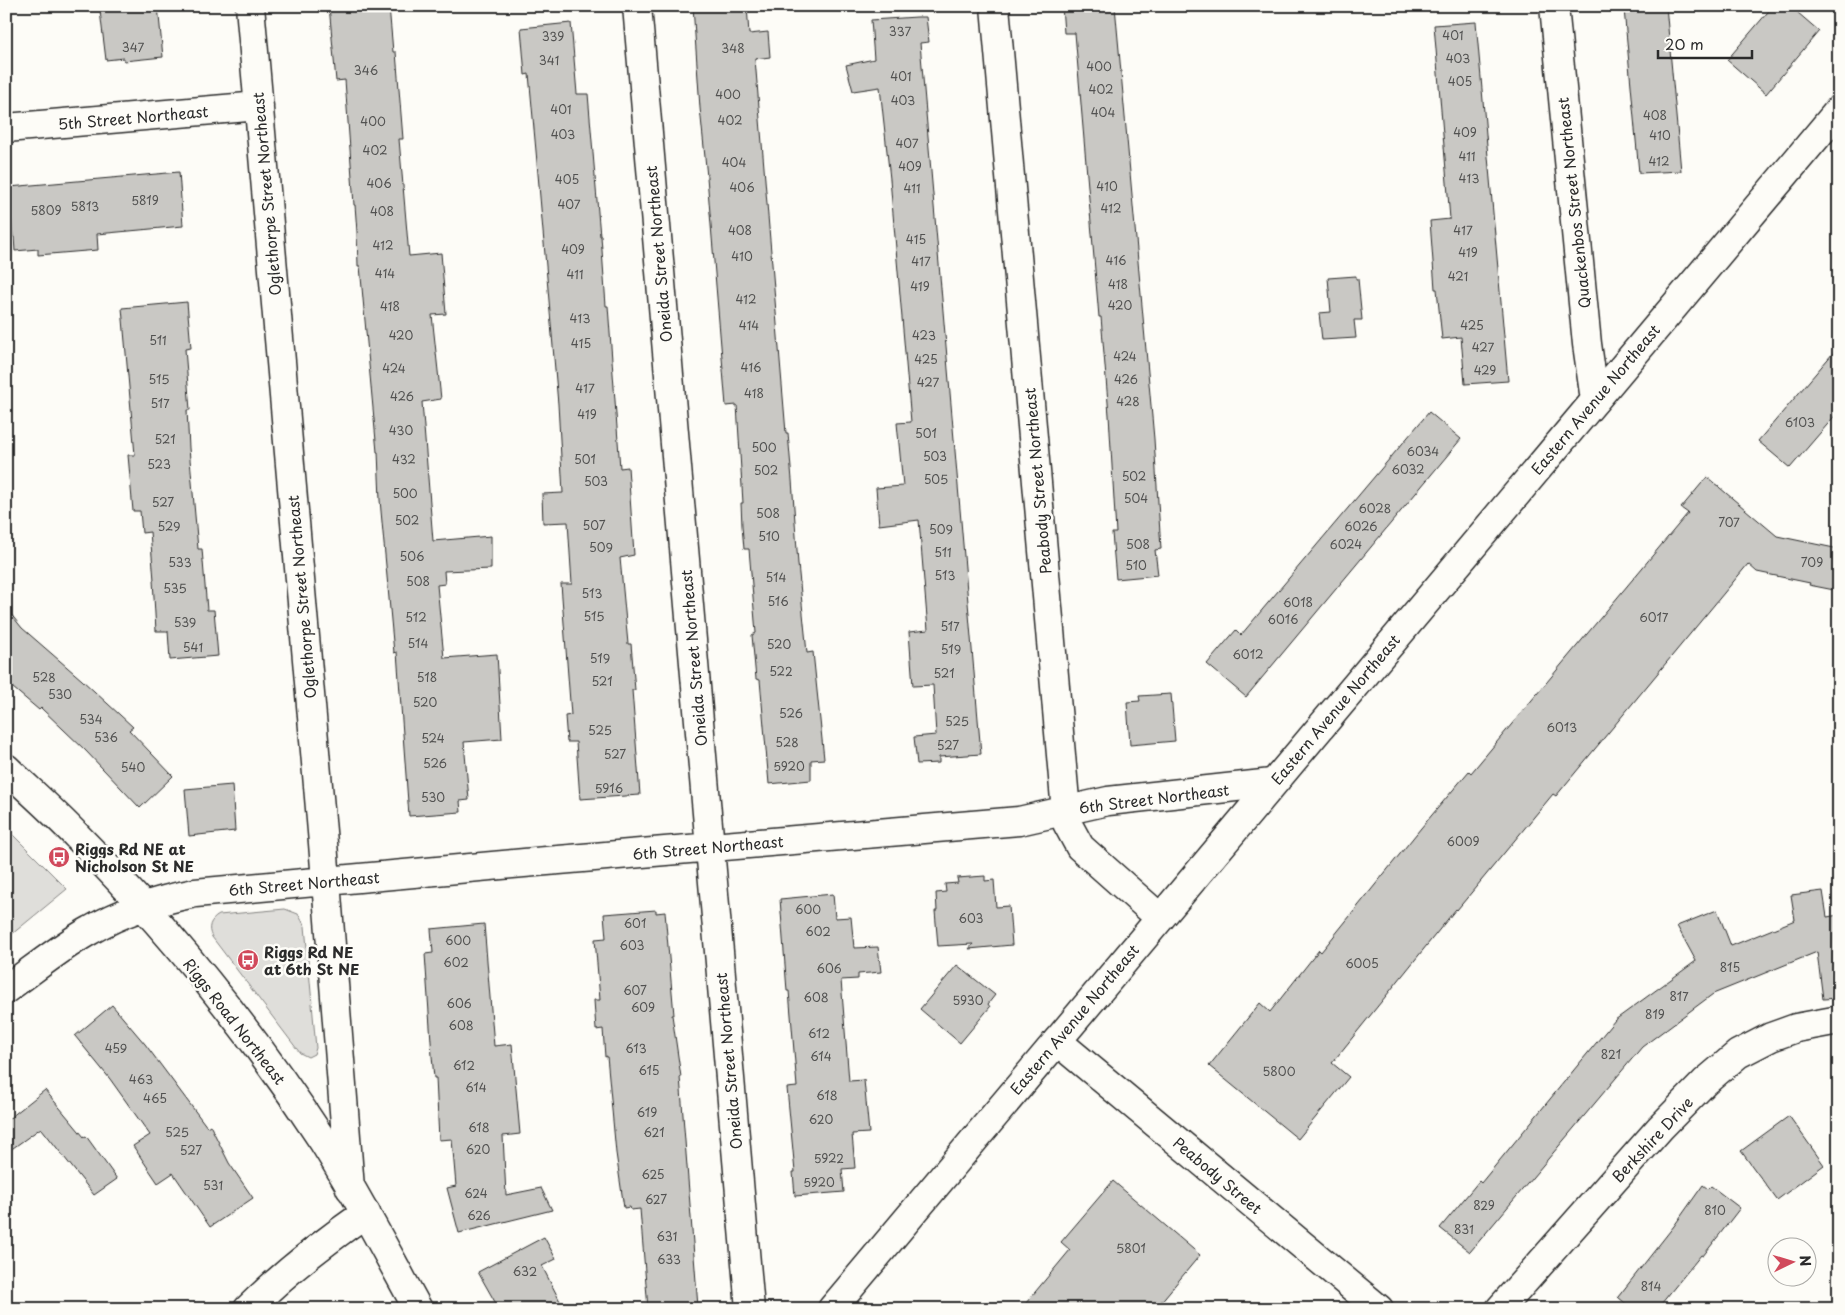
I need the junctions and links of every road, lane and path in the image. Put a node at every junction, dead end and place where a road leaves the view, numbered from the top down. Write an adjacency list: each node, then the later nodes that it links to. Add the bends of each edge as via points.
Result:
1 (250, 6): 5 (street, Oglethorpe Street Northeast)
2 (637, 6): 12 (street, Oneida Street Northeast)
3 (995, 6): 11 (street, Peabody Street Northeast)
4 (1554, 6): 8 (street, Quackenbos Street Northeast)
5 (259, 106): 7 (street, 5th Street Northeast); 13 (street, Oglethorpe Street Northeast)
6 (1839, 110): 8 (street, Eastern Avenue Northeast)
7 (6, 128)
8 (1595, 400): 10 (street, Eastern Avenue Northeast)
9 (6, 768): 14 (street, Riggs Road Northeast, via 77,835)
10 (1272, 783): 11 (street, 6th Street Northeast, via 1108,801); 15 (street, Eastern Avenue Northeast)
11 (1065, 810): 12 (street, 6th Street Northeast, via 1019,821); 15 (street, Peabody Street Northeast, via 1067,823 1080,847)
12 (710, 847): 13 (street, 6th Street Northeast); 23 (street, Oneida Street Northeast)
13 (326, 880): 14 (street, 6th Street Northeast, via 207,891); 19 (street, Oglethorpe Street Northeast)
14 (143, 906): 16 (street, 6th Street Northeast, via 88,931); 19 (street, Riggs Road Northeast, via 228,1008 277,1074)
15 (1160, 918): 18 (street, Eastern Avenue Northeast)
16 (6, 990)
17 (1839, 1020): 26 (street, Berkshire Drive, via 1796,1028 1771,1037 1738,1054 1705,1082 1660,1128)
18 (1056, 1041): 24 (street, Eastern Avenue Northeast); 25 (street, Peabody Street)
19 (350, 1188): 20 (street, Riggs Road Northeast)
20 (366, 1213): 21 (street, via 276,1281); 22 (street, Riggs Road Northeast)
21 (248, 1309)
22 (418, 1309)
23 (750, 1309)
24 (832, 1309)
25 (1378, 1309)
26 (1500, 1309)

